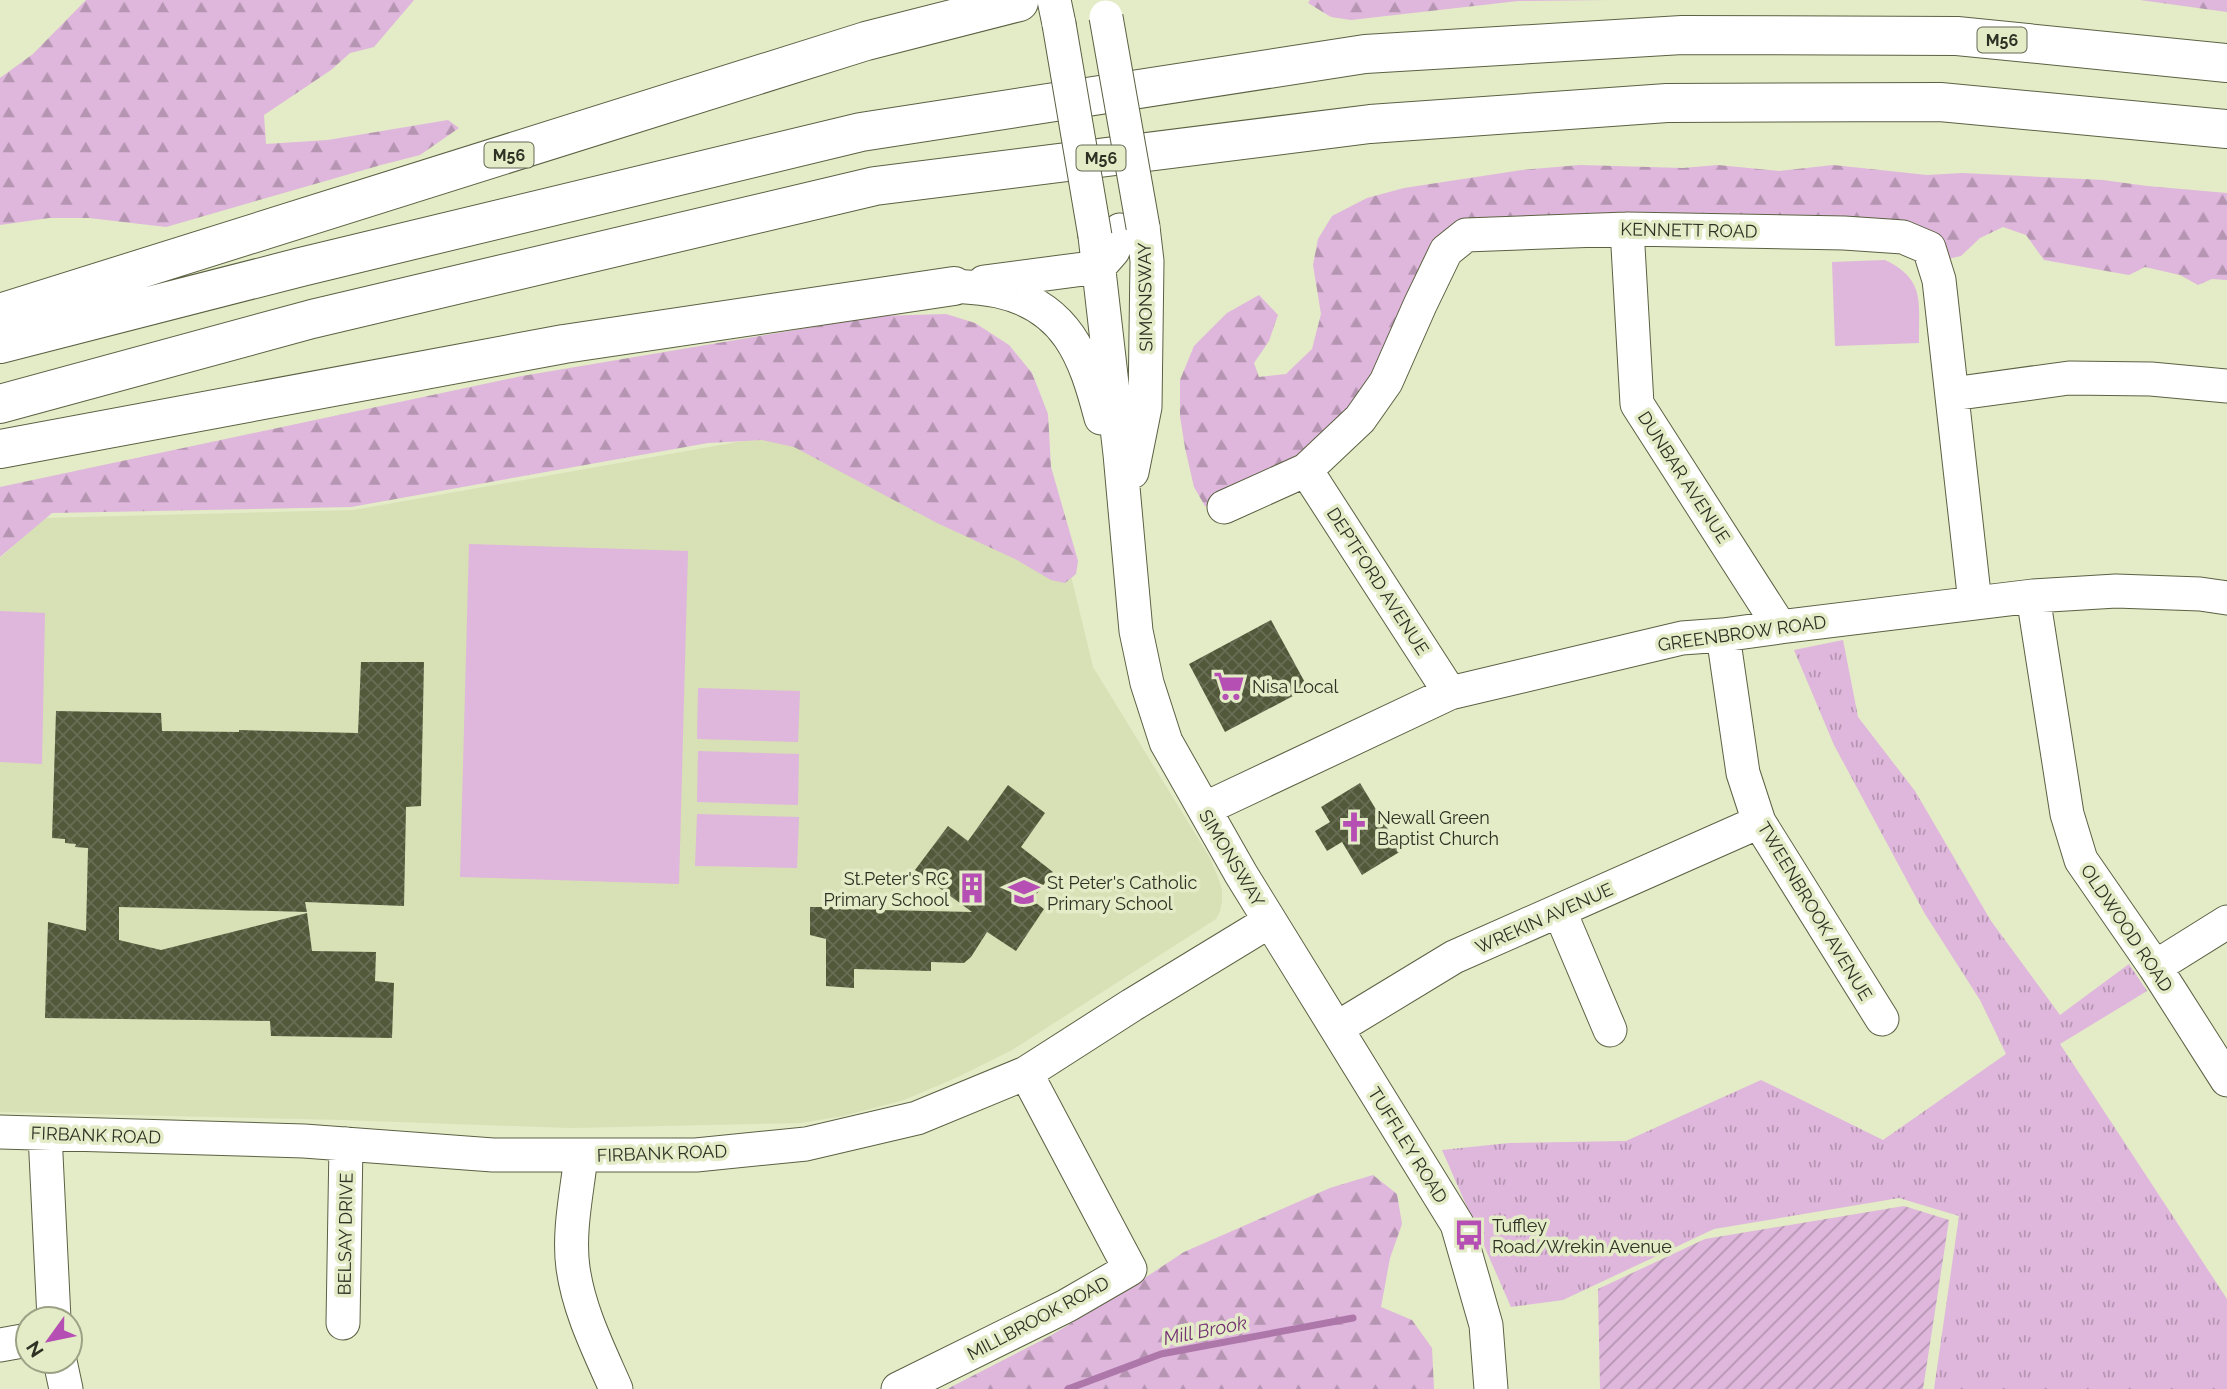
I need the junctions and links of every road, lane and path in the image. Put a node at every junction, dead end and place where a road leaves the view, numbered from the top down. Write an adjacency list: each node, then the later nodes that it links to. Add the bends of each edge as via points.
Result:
1 (940, 0): 4 (highway, M56)
2 (1041, 7): 4 (highway, M56); 8 (street, SIMONSWAY, bridge)
3 (1104, 8): 8 (street, SIMONSWAY, bridge, via 1127,133)
4 (866, 41): 10 (highway, M56)
5 (2227, 63): 11 (highway, M56, via 1957,36 1682,35 1365,54 861,132)
6 (2227, 129): 14 (highway, M56, via 1940,102 1667,103 1370,124 875,186 312,320)
7 (1627, 229): 13 (street, KENNETT ROAD, via 1844,233 1903,237 1929,248 1939,280); 16 (street, KENNETT ROAD, via 1466,235 1446,251 1386,382 1360,419); 22 (street, DUNBAR AVENUE, via 1637,404)
8 (1114, 240): 9 (street); 18 (street, SIMONSWAY); 18 (street, SIMONSWAY, via 1147,261 1145,407)
9 (954, 286): 15 (highway, via 564,344); 18 (street, via 1026,300 1053,318 1072,340 1084,359)
10 (0, 313)
11 (0, 344)
12 (2227, 386): 13 (street, via 2069,378)
13 (1952, 394): 21 (street, KENNETT ROAD)
14 (0, 404)
15 (0, 449)
16 (1306, 470): 17 (street, KENNETT ROAD); 24 (street, DEPTFORD AVENUE)
17 (1224, 507)
18 (1125, 512): 25 (street, SIMONSWAY, via 1136,631 1147,683 1166,742)
19 (2033, 596): 20 (street, GREENBROW ROAD, via 2116,591); 21 (street, GREENBROW ROAD); 30 (street, OLDWOOD ROAD, via 2067,814 2081,860)
20 (2227, 598)
21 (1975, 603): 22 (street, GREENBROW ROAD)
22 (1780, 627): 23 (street, GREENBROW ROAD)
23 (1723, 635): 24 (street, GREENBROW ROAD, via 1682,639); 26 (street, TWEENBROOK AVENUE, via 1743,773)
24 (1450, 693): 25 (street, GREENBROW ROAD)
25 (1204, 810): 28 (street, SIMONSWAY)
26 (1759, 822): 27 (street, WREKIN AVENUE); 31 (street, TWEENBROOK AVENUE)
27 (1560, 912): 32 (street, WREKIN AVENUE, via 1454,957); 33 (street)
28 (1270, 921): 32 (street, TUFFLEY ROAD); 34 (street, FIRBANK ROAD)
29 (2227, 922): 30 (street)
30 (2155, 967): 35 (street, OLDWOOD ROAD)
31 (1882, 1019)
32 (1336, 1028): 44 (street, TUFFLEY ROAD, via 1457,1224 1486,1325)
33 (1610, 1030)
34 (1026, 1073): 39 (street, FIRBANK ROAD, via 917,1118 806,1144 696,1155); 43 (street, MILLBROOK ROAD, via 1130,1269)
35 (2227, 1080)
36 (0, 1132): 37 (street, FIRBANK ROAD)
37 (45, 1134): 38 (street, FIRBANK ROAD); 40 (street)
38 (346, 1144): 39 (street, FIRBANK ROAD); 41 (street, BELSAY DRIVE)
39 (581, 1156): 42 (street, via 571,1244 573,1268 586,1320)
40 (53, 1305)
41 (344, 1323)
42 (616, 1389)
43 (898, 1389)
44 (1491, 1389)

